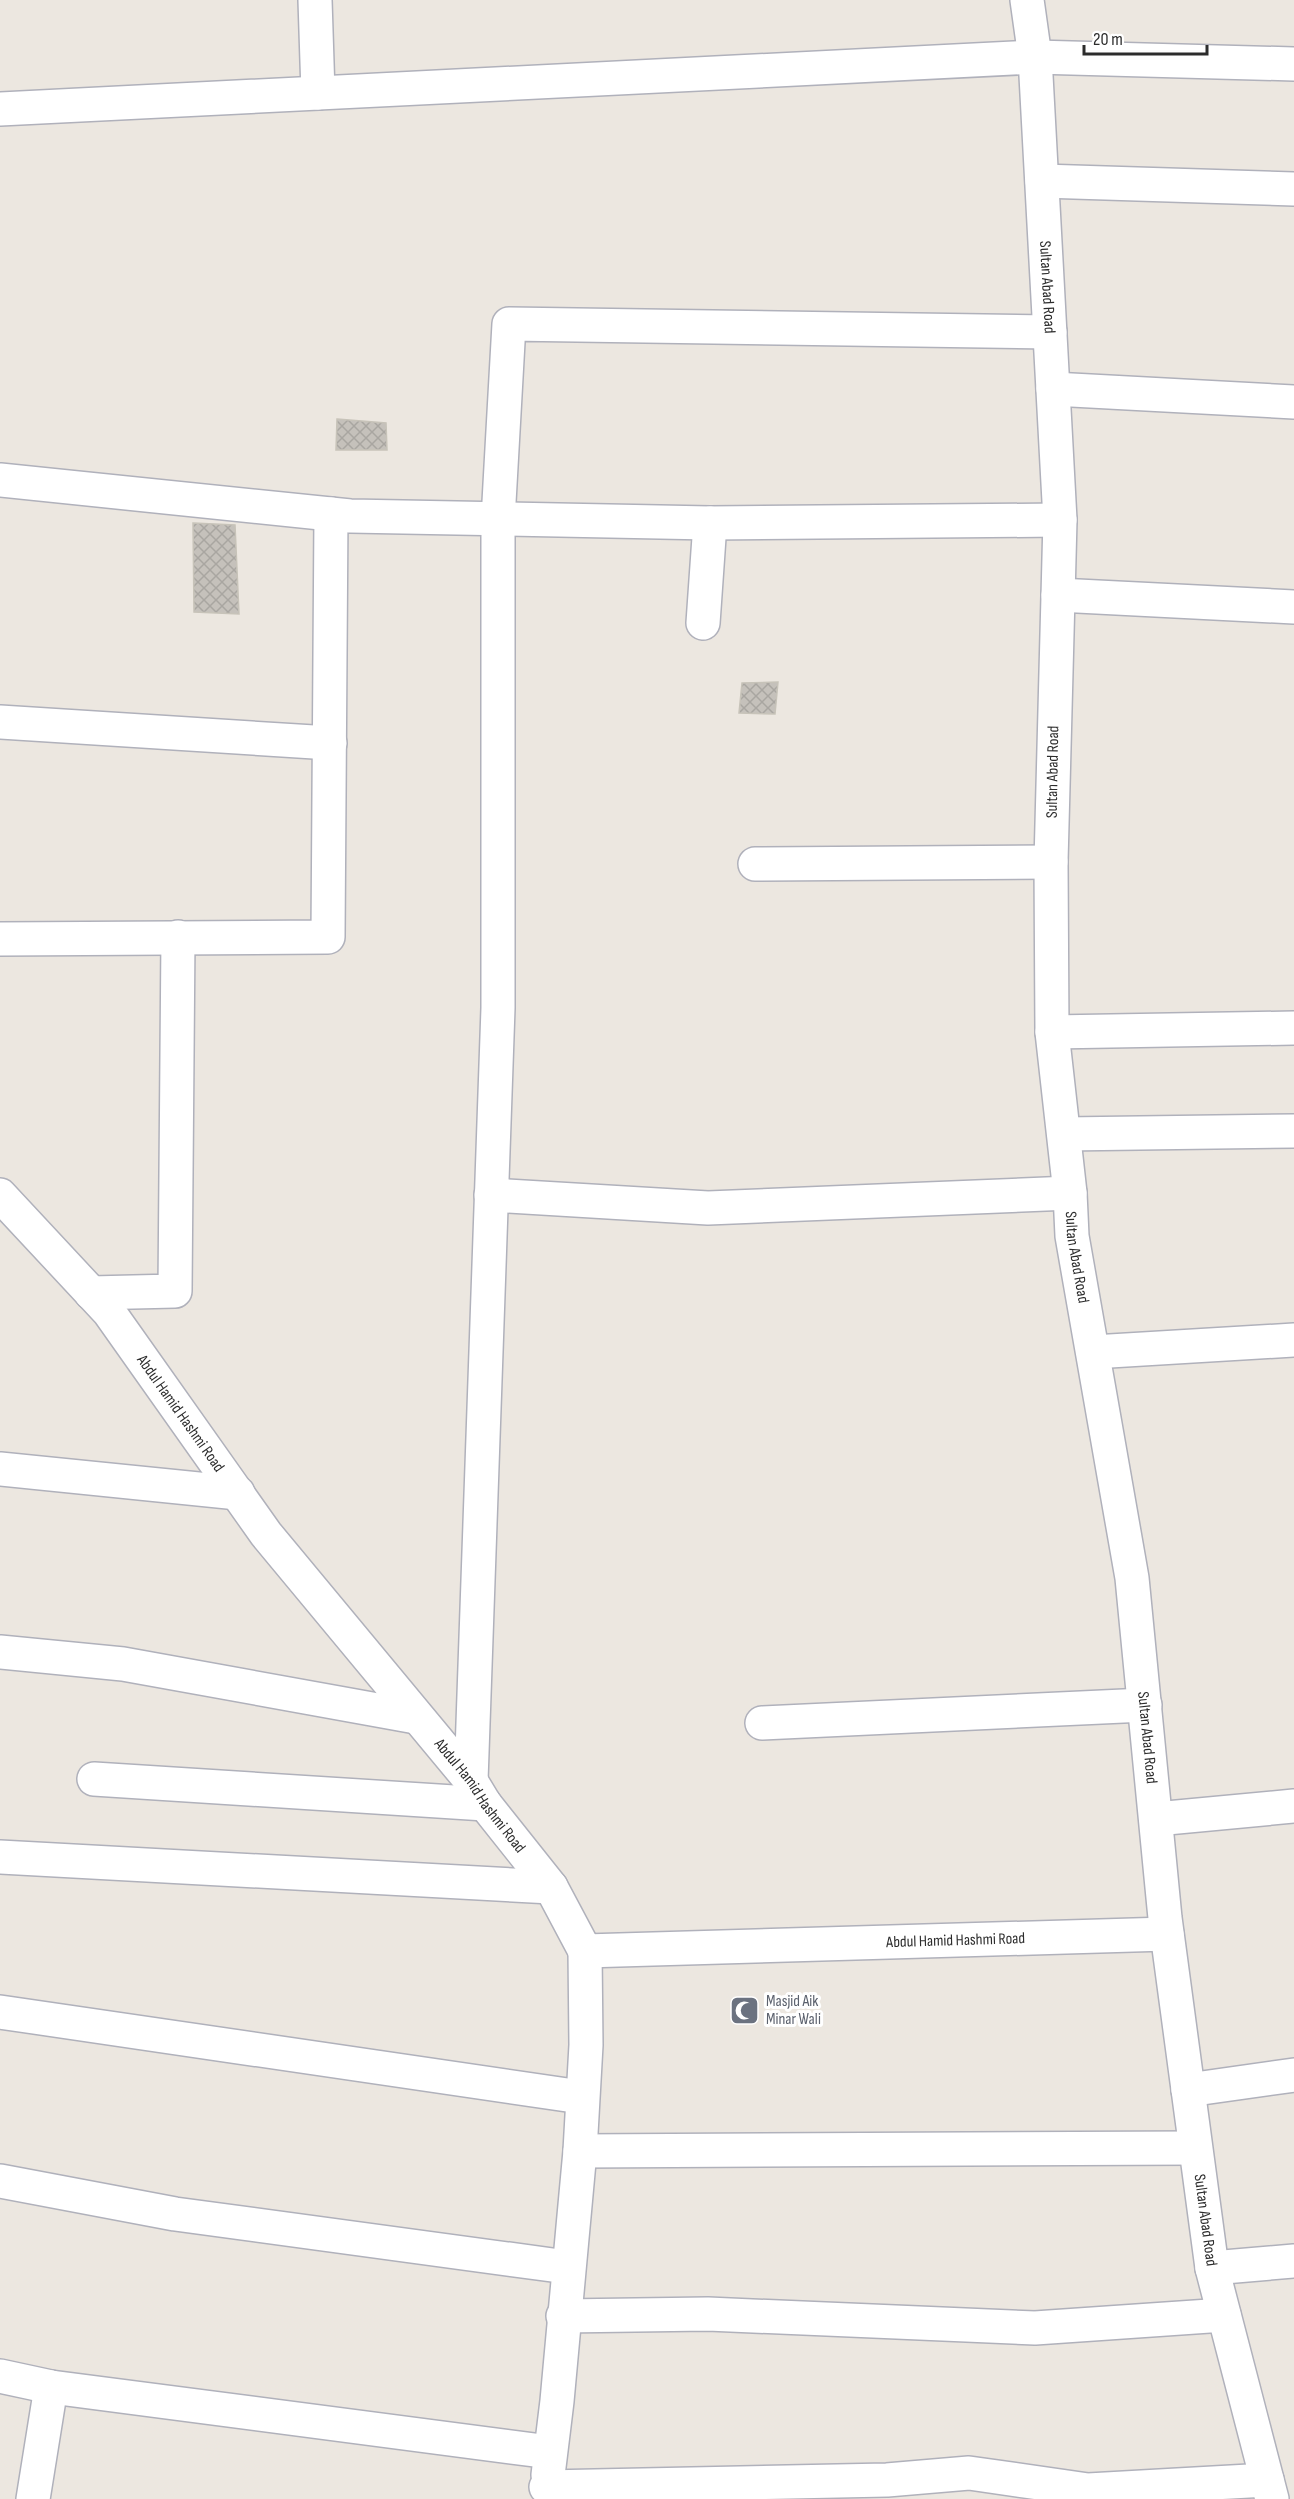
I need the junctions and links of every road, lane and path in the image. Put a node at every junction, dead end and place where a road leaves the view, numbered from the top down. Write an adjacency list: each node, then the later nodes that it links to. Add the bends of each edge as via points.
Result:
1 (315, 0): 5 (street)
2 (1027, 0): 3 (street, Sultan Abad Road)
3 (1035, 57): 4 (street); 5 (street); 7 (street, Sultan Abad Road)
4 (1294, 63)
5 (318, 93): 6 (street)
6 (0, 108)
7 (1042, 181): 8 (street); 9 (street, Sultan Abad Road)
8 (1294, 189)
9 (1050, 332): 10 (street, Sultan Abad Road); 14 (street, via 509,324)
10 (1053, 389): 11 (street); 15 (street, Sultan Abad Road)
11 (1294, 402)
12 (0, 480): 13 (street)
13 (332, 514): 14 (street); 21 (street)
14 (498, 520): 16 (street); 32 (street, via 498,1008)
15 (1060, 520): 16 (street); 17 (street, Sultan Abad Road)
16 (710, 523): 19 (street)
17 (1058, 595): 18 (street); 22 (street, Sultan Abad Road)
18 (1294, 608)
19 (703, 623)
20 (0, 722): 21 (street)
21 (330, 743): 24 (street, via 328,937)
22 (1051, 862): 23 (street); 27 (street, Sultan Abad Road)
23 (754, 864)
24 (178, 937): 25 (street); 33 (street, via 175,1291)
25 (0, 939)
26 (1294, 1028): 27 (street)
27 (1052, 1032): 29 (street, Sultan Abad Road)
28 (1294, 1131): 29 (street)
29 (1064, 1134): 30 (street, Sultan Abad Road)
30 (1070, 1193): 32 (street, via 708,1208); 35 (street, Sultan Abad Road, via 1072,1236)
31 (0, 1195): 33 (street, Abdul Hamid Hashmi Road)
32 (492, 1196): 43 (street)
33 (91, 1293): 37 (street, Abdul Hamid Hashmi Road, via 109,1312)
34 (1294, 1340): 35 (street)
35 (1093, 1352): 39 (street, Sultan Abad Road, via 1132,1578)
36 (0, 1469): 37 (street)
37 (238, 1493): 40 (street, Abdul Hamid Hashmi Road, via 266,1534)
38 (0, 1652): 40 (street, via 123,1664)
39 (1145, 1705): 41 (street); 45 (street, Sultan Abad Road)
40 (416, 1718): 43 (street, Abdul Hamid Hashmi Road)
41 (762, 1723)
42 (94, 1779): 43 (street)
43 (478, 1793): 47 (street, Abdul Hamid Hashmi Road)
44 (1294, 1806): 45 (street)
45 (1156, 1819): 48 (street, Sultan Abad Road)
46 (0, 1857): 47 (street)
47 (551, 1887): 49 (street, Abdul Hamid Hashmi Road)
48 (1167, 1934): 49 (street, Abdul Hamid Hashmi Road); 52 (street, Sultan Abad Road)
49 (585, 1951): 53 (street, via 586,2045)
50 (0, 2012): 53 (street)
51 (1294, 2075): 52 (street)
52 (1188, 2090): 54 (street, Sultan Abad Road)
53 (581, 2097): 55 (street)
54 (1196, 2148): 55 (street); 59 (street, Sultan Abad Road)
55 (580, 2151): 58 (street)
56 (0, 2181): 58 (street, via 176,2214)
57 (1294, 2261): 59 (street)
58 (567, 2267): 61 (street)
59 (1212, 2268): 60 (street, Sultan Abad Road)
60 (1224, 2315): 61 (street, via 1035,2328 708,2314); 65 (street, Sultan Abad Road)
61 (563, 2316): 64 (street)
62 (0, 2376): 63 (street)
63 (51, 2387): 64 (street); 67 (street)
64 (550, 2452): 66 (street)
65 (1270, 2490): 66 (street, via 1088,2490 969,2473 888,2480)
66 (545, 2493)
67 (33, 2499)

